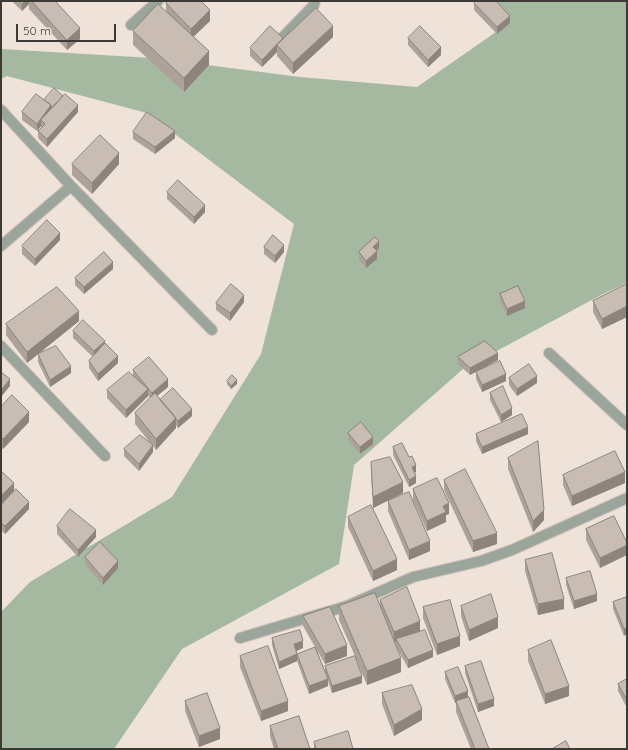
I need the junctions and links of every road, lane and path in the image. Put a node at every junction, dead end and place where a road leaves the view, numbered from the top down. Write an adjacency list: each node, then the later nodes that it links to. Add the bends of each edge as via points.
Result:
1 (158, 1): 3 (street)
2 (315, 1): 4 (street)
3 (131, 25)
4 (283, 37)
5 (1, 110): 6 (street)
6 (71, 186): 7 (street); 8 (street)
7 (1, 246)
8 (212, 330)
9 (1, 346): 12 (street)
10 (549, 353): 11 (street)
11 (626, 423)
12 (105, 456)
13 (627, 498): 14 (street, via 512,550 413,577 347,606)
14 (240, 638)

